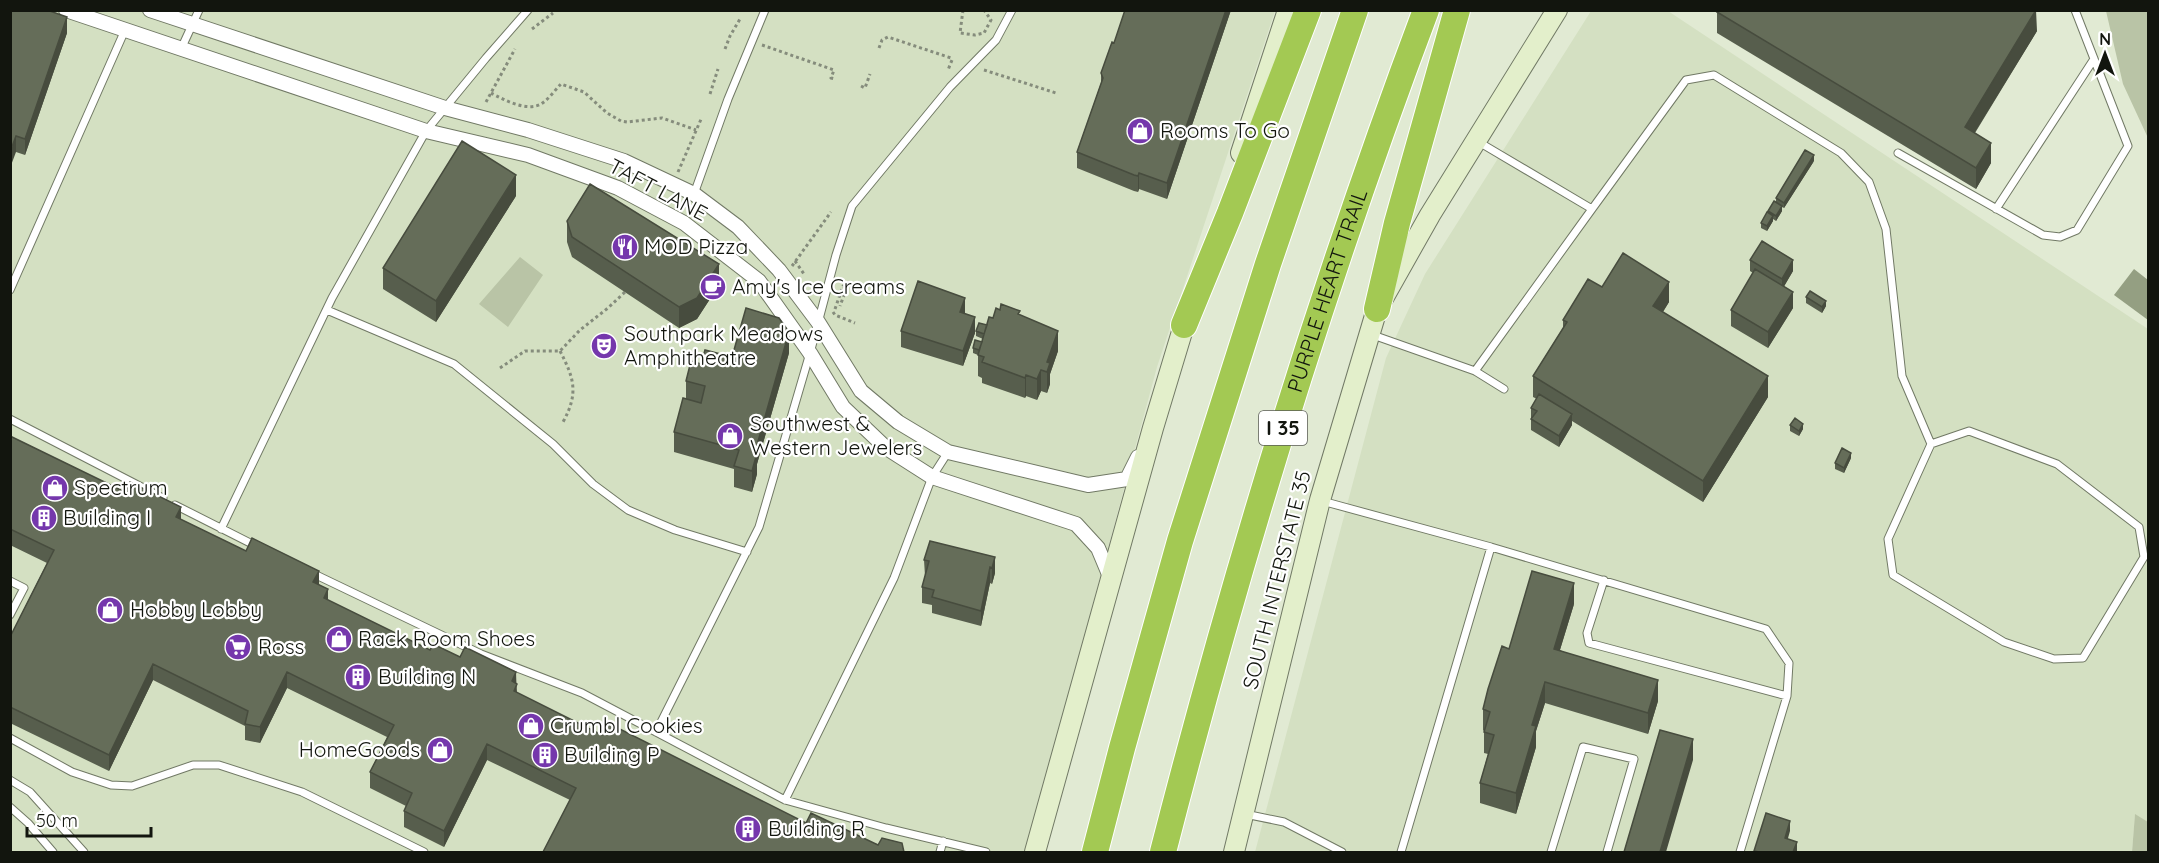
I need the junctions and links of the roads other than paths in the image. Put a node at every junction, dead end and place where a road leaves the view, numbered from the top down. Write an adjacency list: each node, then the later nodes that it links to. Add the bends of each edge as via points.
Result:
1 (66, 10): 15 (street, TAFT LANE)
2 (150, 10): 14 (street, TAFT LANE)
3 (199, 10): 14 (lane)
4 (528, 10): 18 (lane)
5 (765, 10): 22 (lane)
6 (1012, 10): 28 (lane, via 996,40 950,87 852,206)
7 (1288, 10): 29 (main road)
8 (1308, 10): 29 (highway)
9 (1355, 10): 63 (highway, via 1268,264 1180,541)
10 (1426, 10): 64 (highway, PURPLE HEART TRAIL / I 35, via 1284,424)
11 (1457, 10): 26 (highway)
12 (1557, 10): 20 (main road, SOUTH INTERSTATE 35)
13 (2075, 10): 17 (lane)
14 (193, 25): 16 (lane); 18 (street, TAFT LANE)
15 (125, 30): 16 (street, TAFT LANE); 25 (lane)
16 (181, 49): 19 (street, TAFT LANE)
17 (2094, 59): 24 (lane); 24 (lane, via 2128,146 2077,230 2060,237 2043,235)
18 (445, 108): 19 (lane); 22 (street, TAFT LANE, via 624,161)
19 (426, 131): 27 (lane); 31 (street, TAFT LANE, via 528,155 618,188 684,223 759,281)
20 (1477, 141): 23 (lane); 26 (main road, SOUTH INTERSTATE 35)
21 (1898, 153): 24 (lane)
22 (694, 194): 28 (street, TAFT LANE, via 738,227 779,270)
23 (1592, 209): 32 (lane); 36 (lane, via 1686,80 1714,75 1841,153 1869,182 1886,229 1902,376)
24 (1996, 209)
25 (10, 290)
26 (1377, 309): 30 (main road, SOUTH INTERSTATE 35)
27 (327, 310): 40 (lane); 43 (lane, via 454,364 552,444 592,484 628,510 675,530)
28 (819, 322): 31 (lane); 37 (street, TAFT LANE, via 861,391 898,423)
29 (1184, 325): 35 (main road)
30 (1370, 334): 32 (lane); 39 (main road, SOUTH INTERSTATE 35)
31 (810, 353): 38 (street, TAFT LANE, via 843,407 885,447); 43 (lane, via 759,527)
32 (1475, 371): 33 (lane)
33 (1504, 389)
34 (10, 419): 40 (lane)
35 (1153, 428): 37 (street, TAFT LANE, via 1127,479 1088,485); 45 (main road)
36 (1932, 444): 36 (lane, via 1969,431 2057,464 2139,527 2144,557 2083,658 2054,659 2004,642 1893,575 1888,539)
37 (948, 452): 38 (lane)
38 (932, 477): 45 (street, TAFT LANE, via 1076,524 1098,548); 53 (lane, via 894,578)
39 (1320, 500): 41 (lane); 55 (main road, SOUTH INTERSTATE 35)
40 (221, 529): 42 (lane)
41 (1491, 547): 46 (lane); 67 (lane)
42 (265, 550)
43 (747, 552): 50 (lane)
44 (301, 568): 50 (lane, via 481,654 582,693)
45 (1112, 579): 62 (main road)
46 (1604, 580): 49 (lane, via 1766,630 1789,663); 49 (lane, via 1587,633 1589,643)
47 (10, 581): 48 (lane, via 24,588)
48 (10, 615)
49 (1787, 696): 70 (lane)
50 (656, 732): 53 (lane)
51 (10, 738): 59 (lane, via 72,772 111,785 132,786 194,765 219,765 302,792)
52 (10, 780): 58 (lane, via 30,792)
53 (785, 800): 56 (lane)
54 (10, 807): 57 (lane)
55 (1245, 814): 65 (main road, SOUTH INTERSTATE 35); 66 (lane, via 1284,822)
56 (943, 841): 60 (lane); 61 (lane)
57 (53, 852)
58 (84, 852)
59 (424, 852)
60 (940, 852)
61 (986, 852)
62 (1035, 852)
63 (1095, 852)
64 (1162, 852)
65 (1234, 852)
66 (1342, 852)
67 (1401, 852)
68 (1551, 852): 69 (lane, via 1583,747 1634,759)
69 (1607, 852)
70 (1740, 852)

